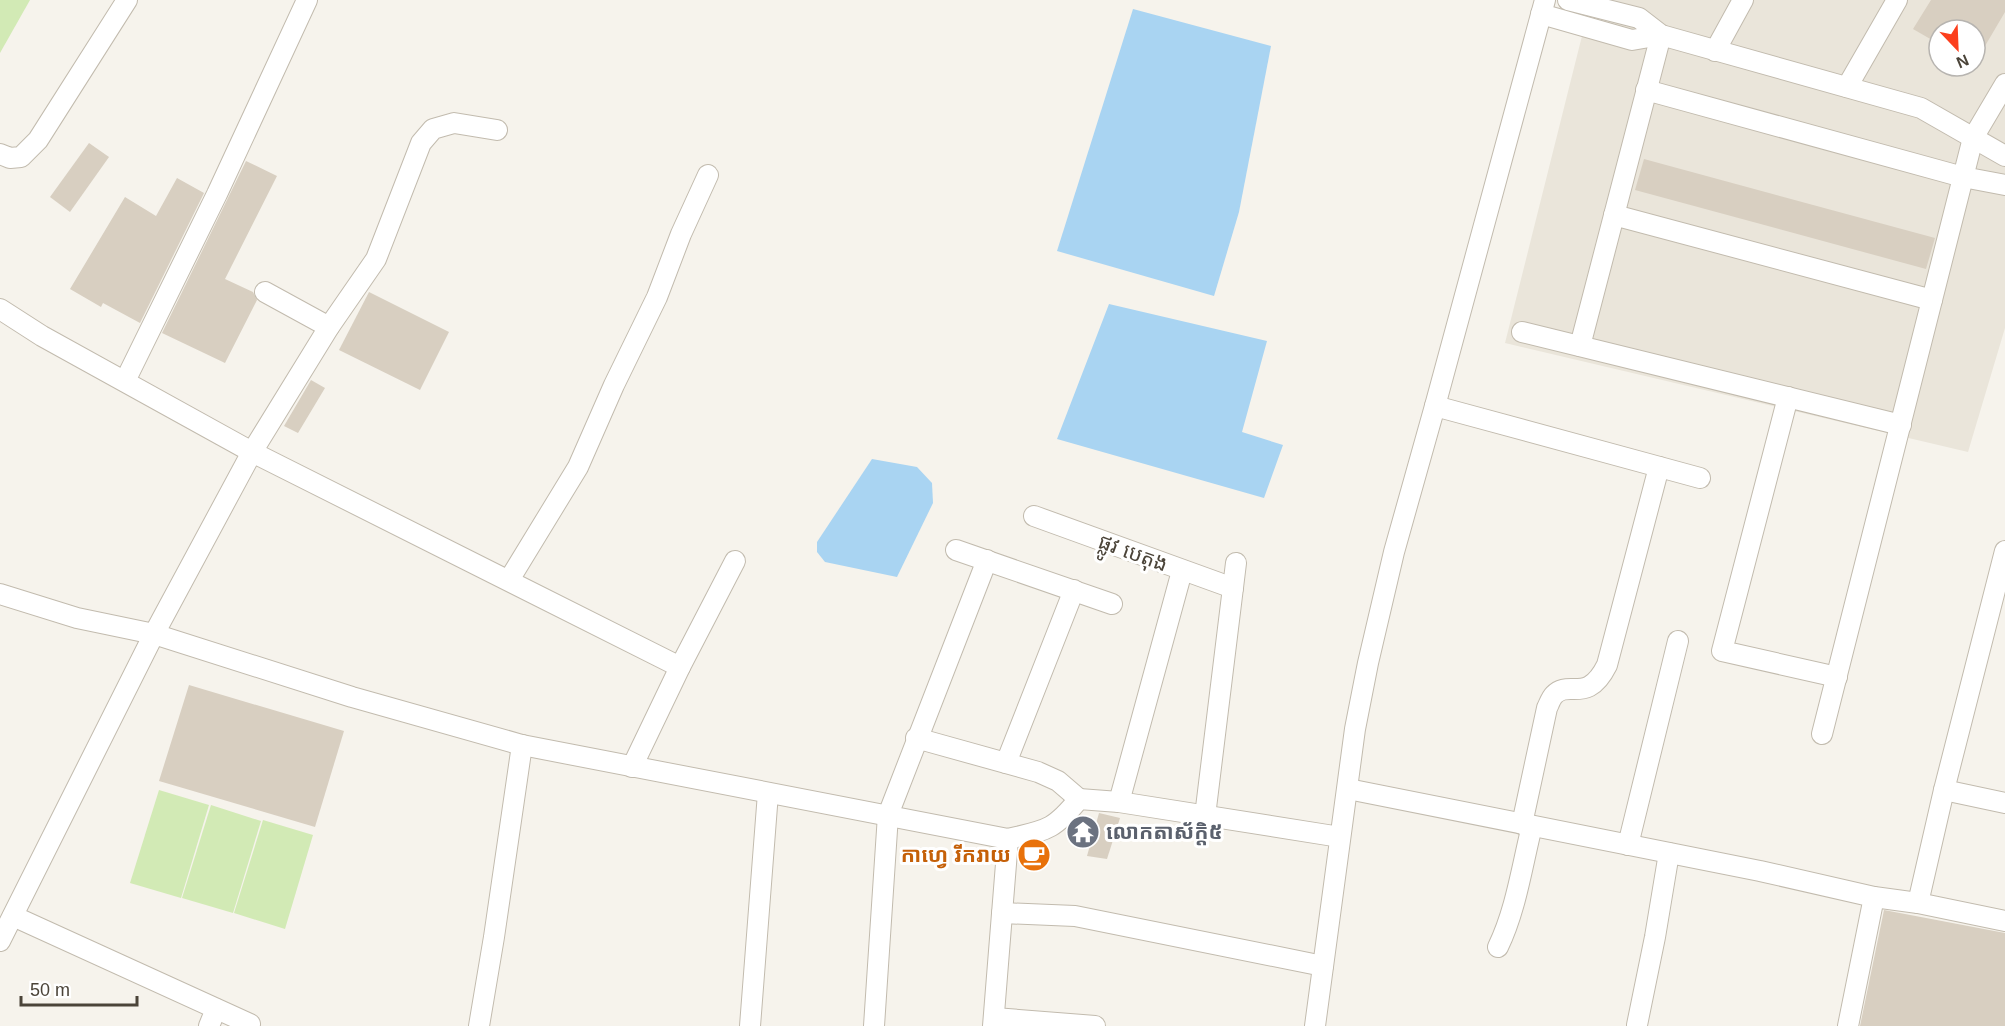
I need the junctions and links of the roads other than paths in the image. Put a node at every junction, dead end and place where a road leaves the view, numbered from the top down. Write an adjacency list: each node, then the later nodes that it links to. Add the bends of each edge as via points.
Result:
1 (127, 0): 14 (street, via 38,140 21,157)
2 (307, 0): 26 (street)
3 (1568, 0): 7 (street, via 1639,18)
4 (1743, 0): 8 (street)
5 (1898, 0): 10 (street)
6 (1543, 7): 7 (street, via 1632,40); 28 (street)
7 (1660, 35): 8 (street); 11 (street)
8 (1715, 51): 10 (street)
9 (2005, 84): 13 (street)
10 (1847, 87): 13 (street, via 1921,108)
11 (1646, 90): 17 (street); 19 (street)
12 (497, 130): 23 (street, via 454,123 433,129 421,143 376,259)
13 (1973, 138): 15 (street); 17 (street)
14 (0, 154)
15 (2005, 156)
16 (708, 175): 40 (street, via 657,297 578,467)
17 (1963, 177): 18 (street); 21 (street)
18 (2005, 185)
19 (1614, 215): 21 (street); 25 (street)
20 (265, 292): 23 (street)
21 (1932, 300): 29 (street)
22 (0, 309): 26 (street)
23 (329, 327): 30 (street)
24 (1522, 332): 25 (street)
25 (1580, 346): 27 (street)
26 (125, 381): 30 (street)
27 (1788, 397): 29 (street); 48 (street, via 1722,651)
28 (1436, 406): 31 (street); 54 (street, via 1394,552 1368,663)
29 (1900, 425): 48 (street)
30 (252, 453): 40 (street); 45 (street)
31 (1659, 467): 32 (street); 62 (street, via 1607,665 1591,687 1562,690 1554,695 1548,708)
32 (1700, 478)
33 (1034, 516): 39 (street, ផ្លូវ បេតុង)
34 (957, 550): 36 (street)
35 (2005, 551): 55 (street)
36 (987, 560): 42 (street); 50 (street)
37 (735, 561): 47 (street)
38 (1236, 563): 41 (street)
39 (1182, 571): 41 (street, ផ្លូវ បេតុង); 58 (street)
40 (509, 580): 47 (street)
41 (1233, 588): 61 (street)
42 (1074, 590): 44 (street); 52 (street)
43 (0, 594): 45 (street, via 77,618)
44 (1112, 604)
45 (154, 634): 51 (street, via 352,697); 70 (street)
46 (1678, 641): 65 (street)
47 (680, 667): 53 (street)
48 (1837, 677): 49 (street)
49 (1822, 734)
50 (916, 738): 52 (street); 60 (street)
51 (522, 745): 53 (street); 79 (street)
52 (1006, 763): 57 (street, via 1058,781)
53 (632, 766): 56 (street)
54 (1348, 789): 62 (street); 63 (street)
55 (1944, 790): 59 (street); 68 (street)
56 (768, 793): 60 (street); 80 (street)
57 (1079, 799): 58 (street); 64 (street, via 1064,818 1047,830)
58 (1119, 802): 61 (street)
59 (2005, 803)
60 (888, 815): 64 (street); 81 (street)
61 (1205, 816): 63 (street)
62 (1527, 825): 65 (street); 73 (street, via 1511,911)
63 (1340, 837): 74 (street)
64 (1008, 839): 69 (street)
65 (1628, 845): 66 (street)
66 (1669, 853): 67 (street); 78 (street)
67 (1874, 897): 68 (street); 84 (street)
68 (1918, 903): 71 (street)
69 (1002, 913): 74 (street, via 1086,918); 76 (street)
70 (13, 916): 72 (street); 75 (street)
71 (2005, 921)
72 (1, 936)
73 (1498, 947)
74 (1323, 966): 83 (street)
75 (213, 1017): 77 (street)
76 (993, 1022): 82 (street)
77 (250, 1024)
78 (1638, 1025)
79 (478, 1026)
80 (750, 1026)
81 (874, 1026)
82 (1095, 1026)
83 (1315, 1026)
84 (1848, 1026)

